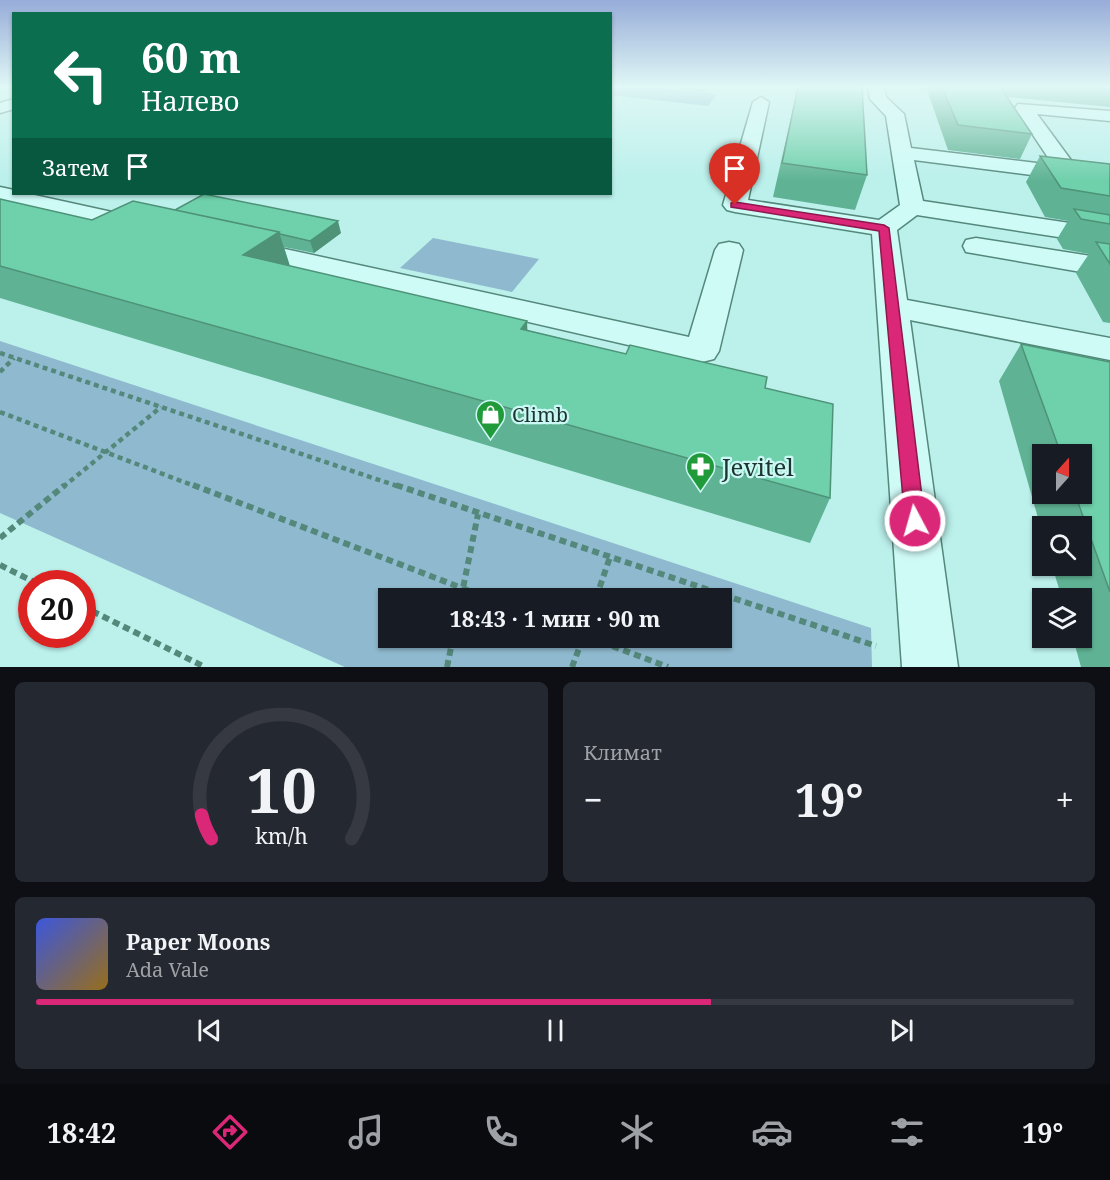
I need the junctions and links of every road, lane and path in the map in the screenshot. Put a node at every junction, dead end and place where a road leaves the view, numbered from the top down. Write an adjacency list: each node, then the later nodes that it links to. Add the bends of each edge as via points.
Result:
1 (757, 118): 9 (lane, via 735,205)
2 (896, 118): 4 (lane)
3 (1031, 118): 5 (lane)
4 (903, 153): 5 (lane); 8 (lane)
5 (1069, 173): 6 (lane)
6 (1110, 178)
7 (0, 194): 10 (lane)
8 (912, 207): 9 (lane); 11 (lane)
9 (884, 228): 16 (lane)
10 (173, 232)
11 (1110, 237)
12 (219, 243): 14 (lane, via 702,351)
13 (976, 246): 15 (lane)
14 (729, 250)
15 (1110, 268)
16 (892, 306): 17 (lane); 36 (lane)
17 (1110, 349)
18 (0, 353): 19 (path)
19 (14, 358): 20 (path); 21 (path)
20 (0, 372)
21 (161, 407): 23 (path); 24 (path)
22 (0, 412): 23 (path)
23 (105, 452): 25 (path); 29 (path)
24 (478, 514): 26 (path); 30 (path)
25 (0, 538)
26 (610, 557): 31 (path); 36 (path)
27 (0, 565): 28 (path)
28 (18, 574)
29 (460, 588)
30 (463, 588)
31 (599, 588)
32 (96, 613): 37 (path)
33 (451, 648): 38 (path)
34 (579, 648): 39 (path)
35 (618, 648): 40 (path)
36 (930, 666)
37 (205, 667)
38 (447, 667)
39 (572, 667)
40 (668, 667)

